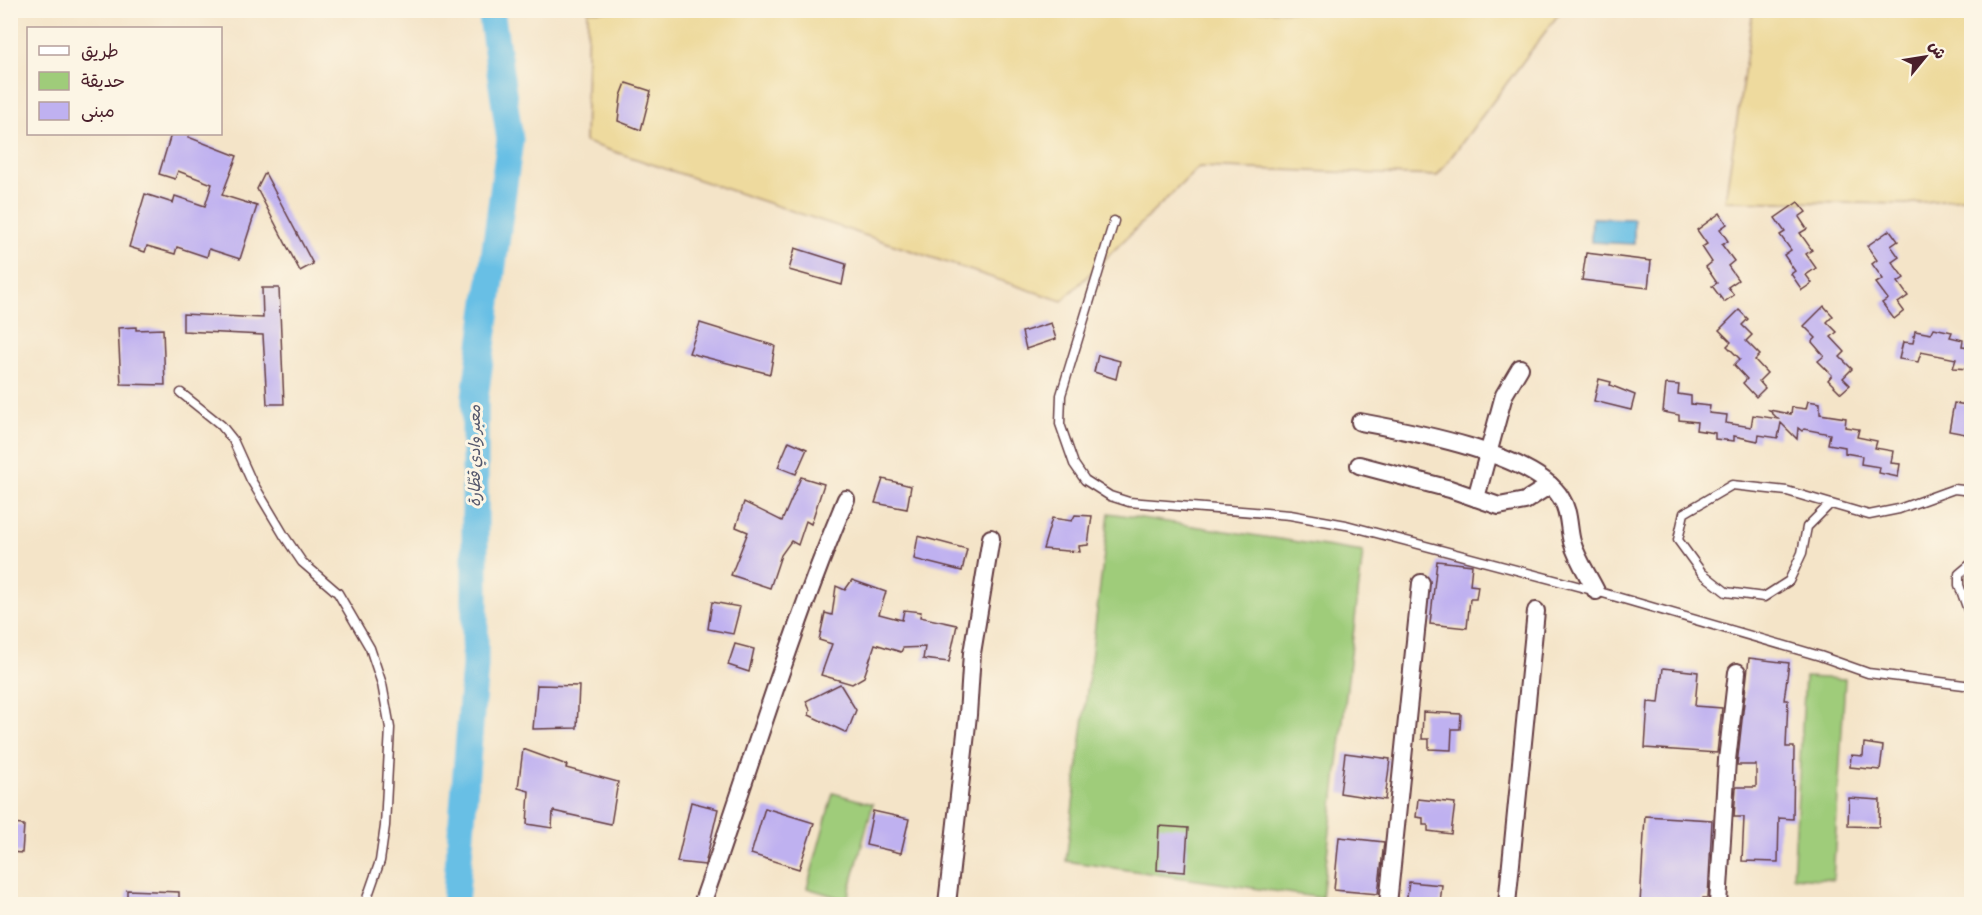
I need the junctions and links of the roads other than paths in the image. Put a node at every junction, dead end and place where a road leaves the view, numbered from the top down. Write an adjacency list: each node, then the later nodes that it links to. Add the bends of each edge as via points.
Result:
1 (1114, 221): 15 (lane, via 1061,395 1060,424 1065,446 1085,480 1110,496 1129,502 1290,515 1347,525)
2 (1520, 368): 5 (street, via 1504,395)
3 (181, 393): 20 (lane, via 221,425 233,440 251,480 285,537 302,562 338,593 370,648 390,728 385,826 380,861)
4 (1360, 422): 5 (street, via 1434,436)
5 (1486, 453): 7 (street); 9 (street)
6 (1359, 465): 9 (street)
7 (1550, 485): 9 (street, via 1525,501 1499,506); 15 (street, via 1561,496 1568,512 1572,542)
8 (1971, 490): 11 (lane, via 1954,489 1899,509 1869,515)
9 (1476, 498)
10 (846, 499): 21 (street, via 795,625 752,764)
11 (1830, 504): 11 (lane, via 1787,491 1732,485 1684,513 1678,540 1702,573 1726,592 1764,597 1789,581 1802,553 1807,527)
12 (991, 538): 22 (street, via 972,653)
13 (1971, 563): 17 (lane, via 1959,574 1959,585)
14 (1421, 583): 23 (street)
15 (1596, 591): 19 (lane, via 1868,673)
16 (1536, 611): 24 (street)
17 (1971, 621)
18 (1737, 672): 25 (street)
19 (1971, 686)
20 (365, 904)
21 (702, 904)
22 (946, 904)
23 (1389, 904)
24 (1507, 904)
25 (1718, 904)

